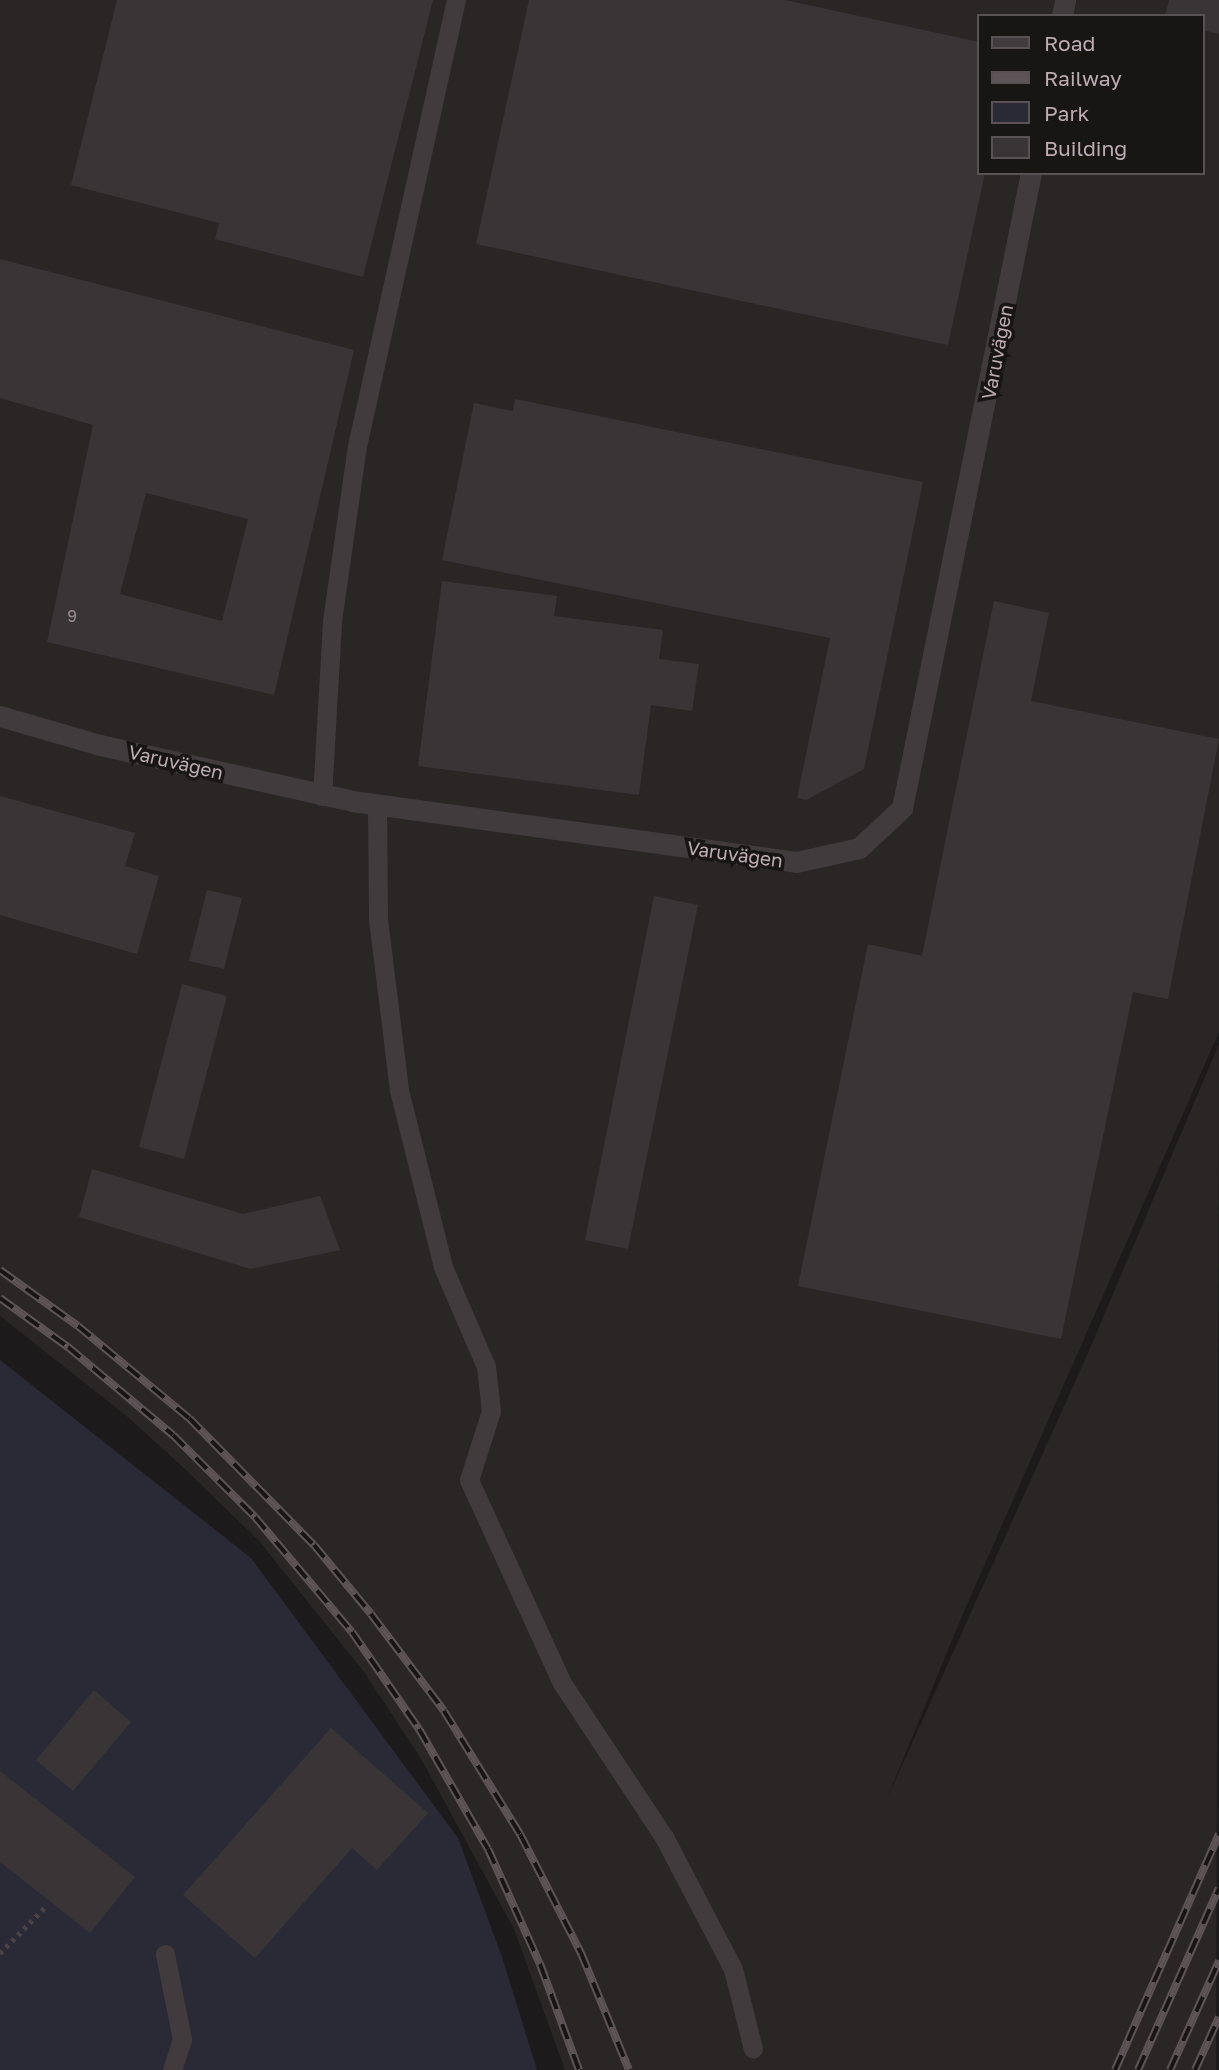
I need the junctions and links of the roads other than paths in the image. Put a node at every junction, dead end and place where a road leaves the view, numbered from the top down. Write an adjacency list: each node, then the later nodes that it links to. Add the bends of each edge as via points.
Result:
1 (456, 0): 4 (lane, via 357,446 332,621)
2 (1031, 175): 5 (street, Varuvägen, via 902,808 859,848 796,862)
3 (0, 716): 4 (street, Varuvägen, via 100,745)
4 (321, 796): 5 (street, Varuvägen)
5 (377, 804): 7 (lane, via 378,919 399,1090 443,1267 486,1367 491,1411 469,1480 562,1683 664,1837 733,1969)
6 (165, 1954): 8 (lane, via 182,2039)
7 (753, 2049)
8 (172, 2070)

